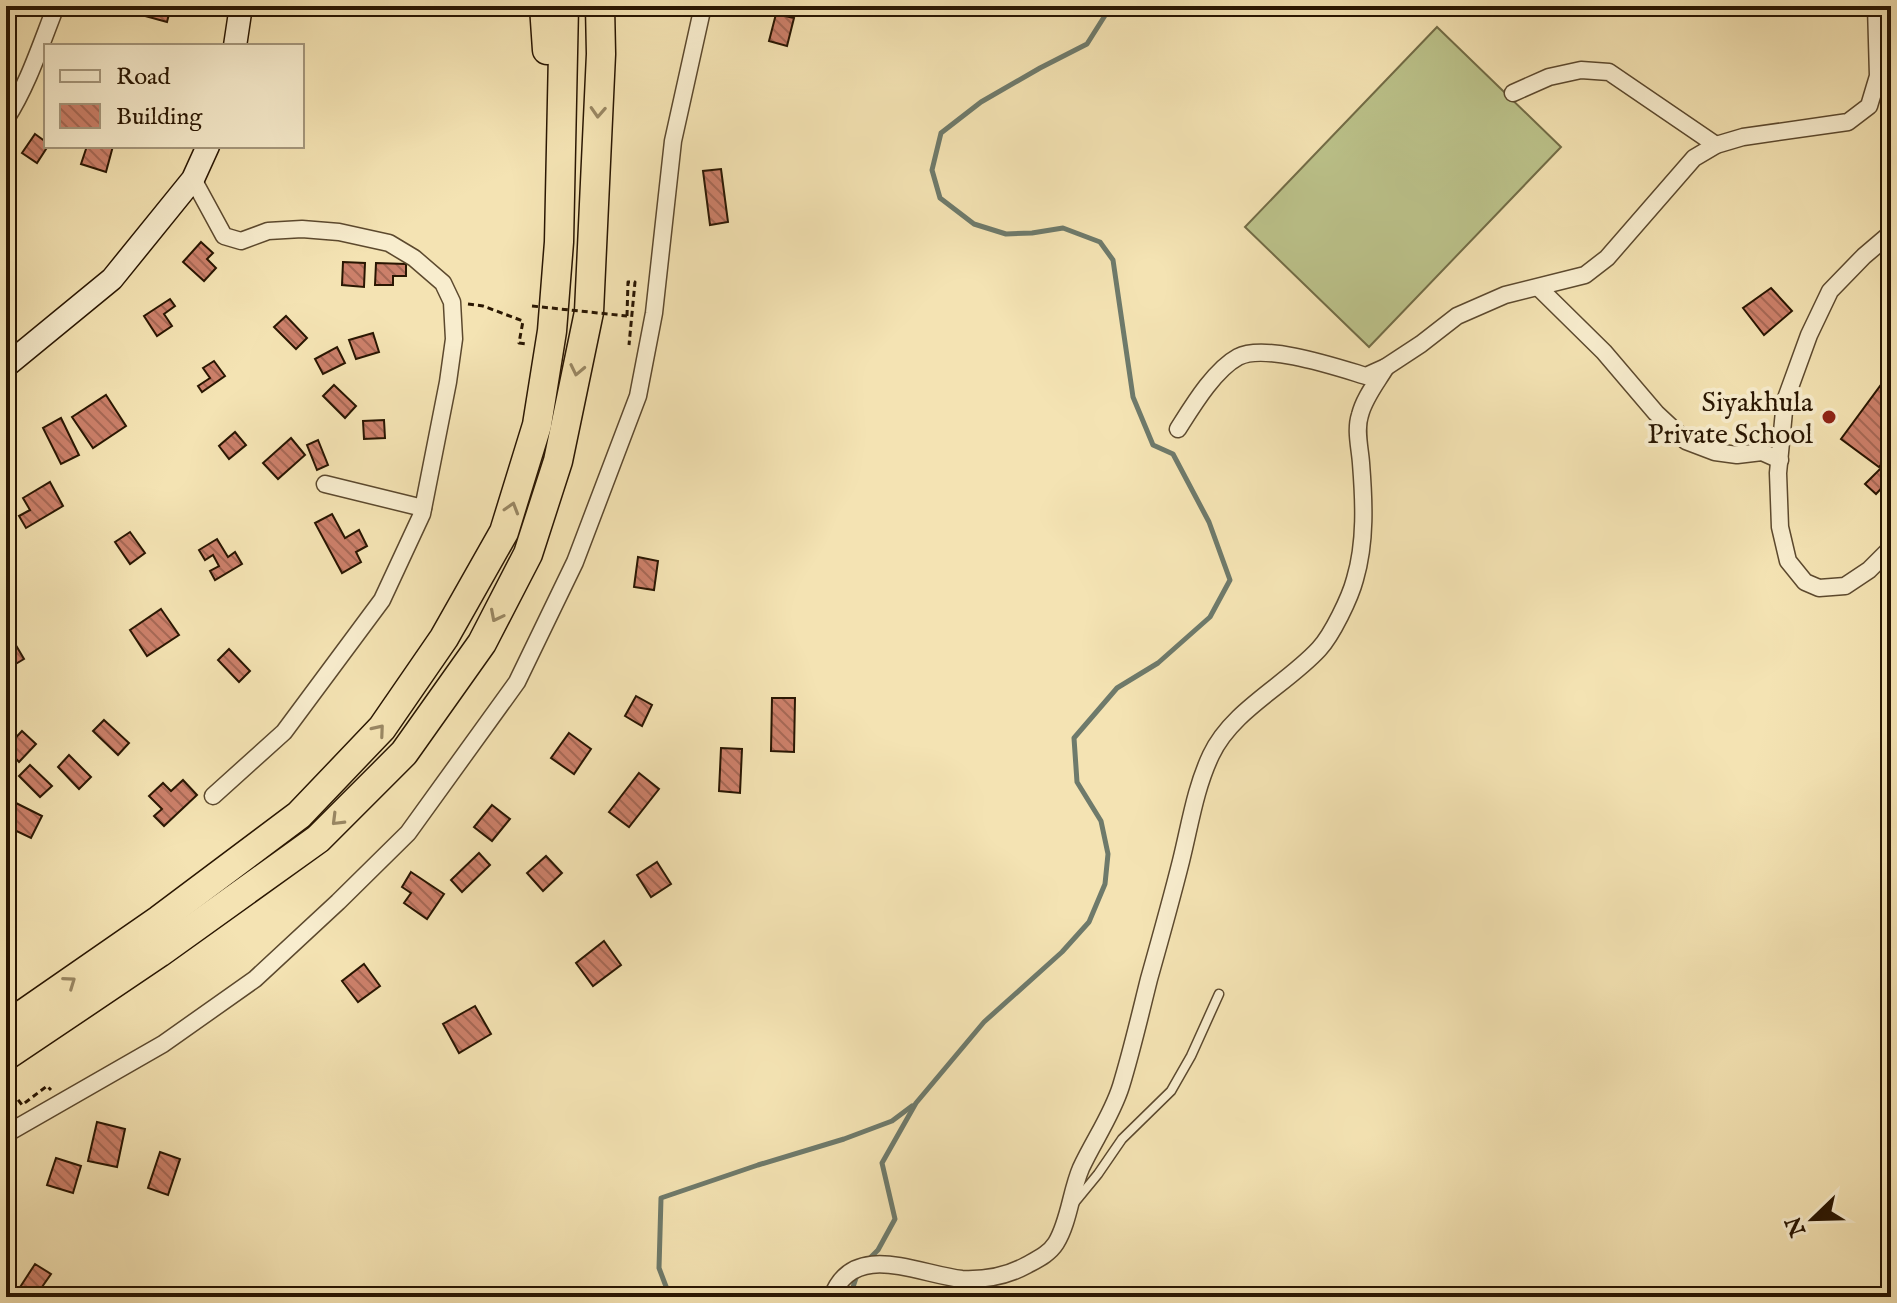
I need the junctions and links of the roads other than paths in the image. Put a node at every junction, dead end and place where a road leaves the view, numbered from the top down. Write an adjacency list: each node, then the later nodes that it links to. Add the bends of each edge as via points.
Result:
1 (56, 6): 10 (street)
2 (241, 6): 8 (street)
3 (544, 6): 15 (highway)
4 (564, 6): 15 (highway)
5 (602, 6): 27 (highway, one-way to 27, via 589,312 558,461 528,554 482,643 404,753 318,839)
6 (703, 6): 28 (street, via 673,141 654,313 638,396 575,562 517,682 408,833 255,979 163,1044)
7 (1876, 6): 11 (street, via 1878,76 1869,106 1848,122)
8 (235, 44)
9 (1513, 93): 11 (street, via 1549,77 1581,70 1609,72)
10 (6, 119)
11 (1716, 145): 16 (street, via 1694,158 1607,258 1585,275)
12 (207, 148): 13 (street)
13 (193, 179): 17 (street, via 112,279); 22 (street, via 224,236 241,241 268,231 339,232 389,243 443,283 452,302 454,339)
14 (1891, 233): 20 (street, via 1830,291 1785,401)
15 (559, 242): 26 (highway, one-way to 15, via 299,815 382,728 444,638 504,532 537,425)
16 (1539, 288): 18 (street, via 1505,295 1457,316); 20 (street, via 1686,441 1715,452 1762,452)
17 (6, 366)
18 (1386, 367): 19 (street, via 1366,376 1266,351 1239,356 1218,373); 29 (street, via 1359,415 1363,514 1355,580 1320,648 1224,733 1212,753 1197,789 1120,1089 1081,1169)
19 (1178, 429)
20 (1780, 460): 23 (street, via 1780,527 1788,561 1805,582 1819,588 1845,586)
21 (325, 484): 22 (street)
22 (423, 508): 24 (street, via 382,600 284,732)
23 (1891, 548)
24 (213, 796)
25 (1219, 994): 29 (lane, via 1171,1091 1113,1149)
26 (6, 1026)
27 (6, 1056)
28 (6, 1134)
29 (1067, 1212): 30 (street, via 1049,1251 1014,1272 960,1278 871,1264 842,1278)
30 (832, 1297)

